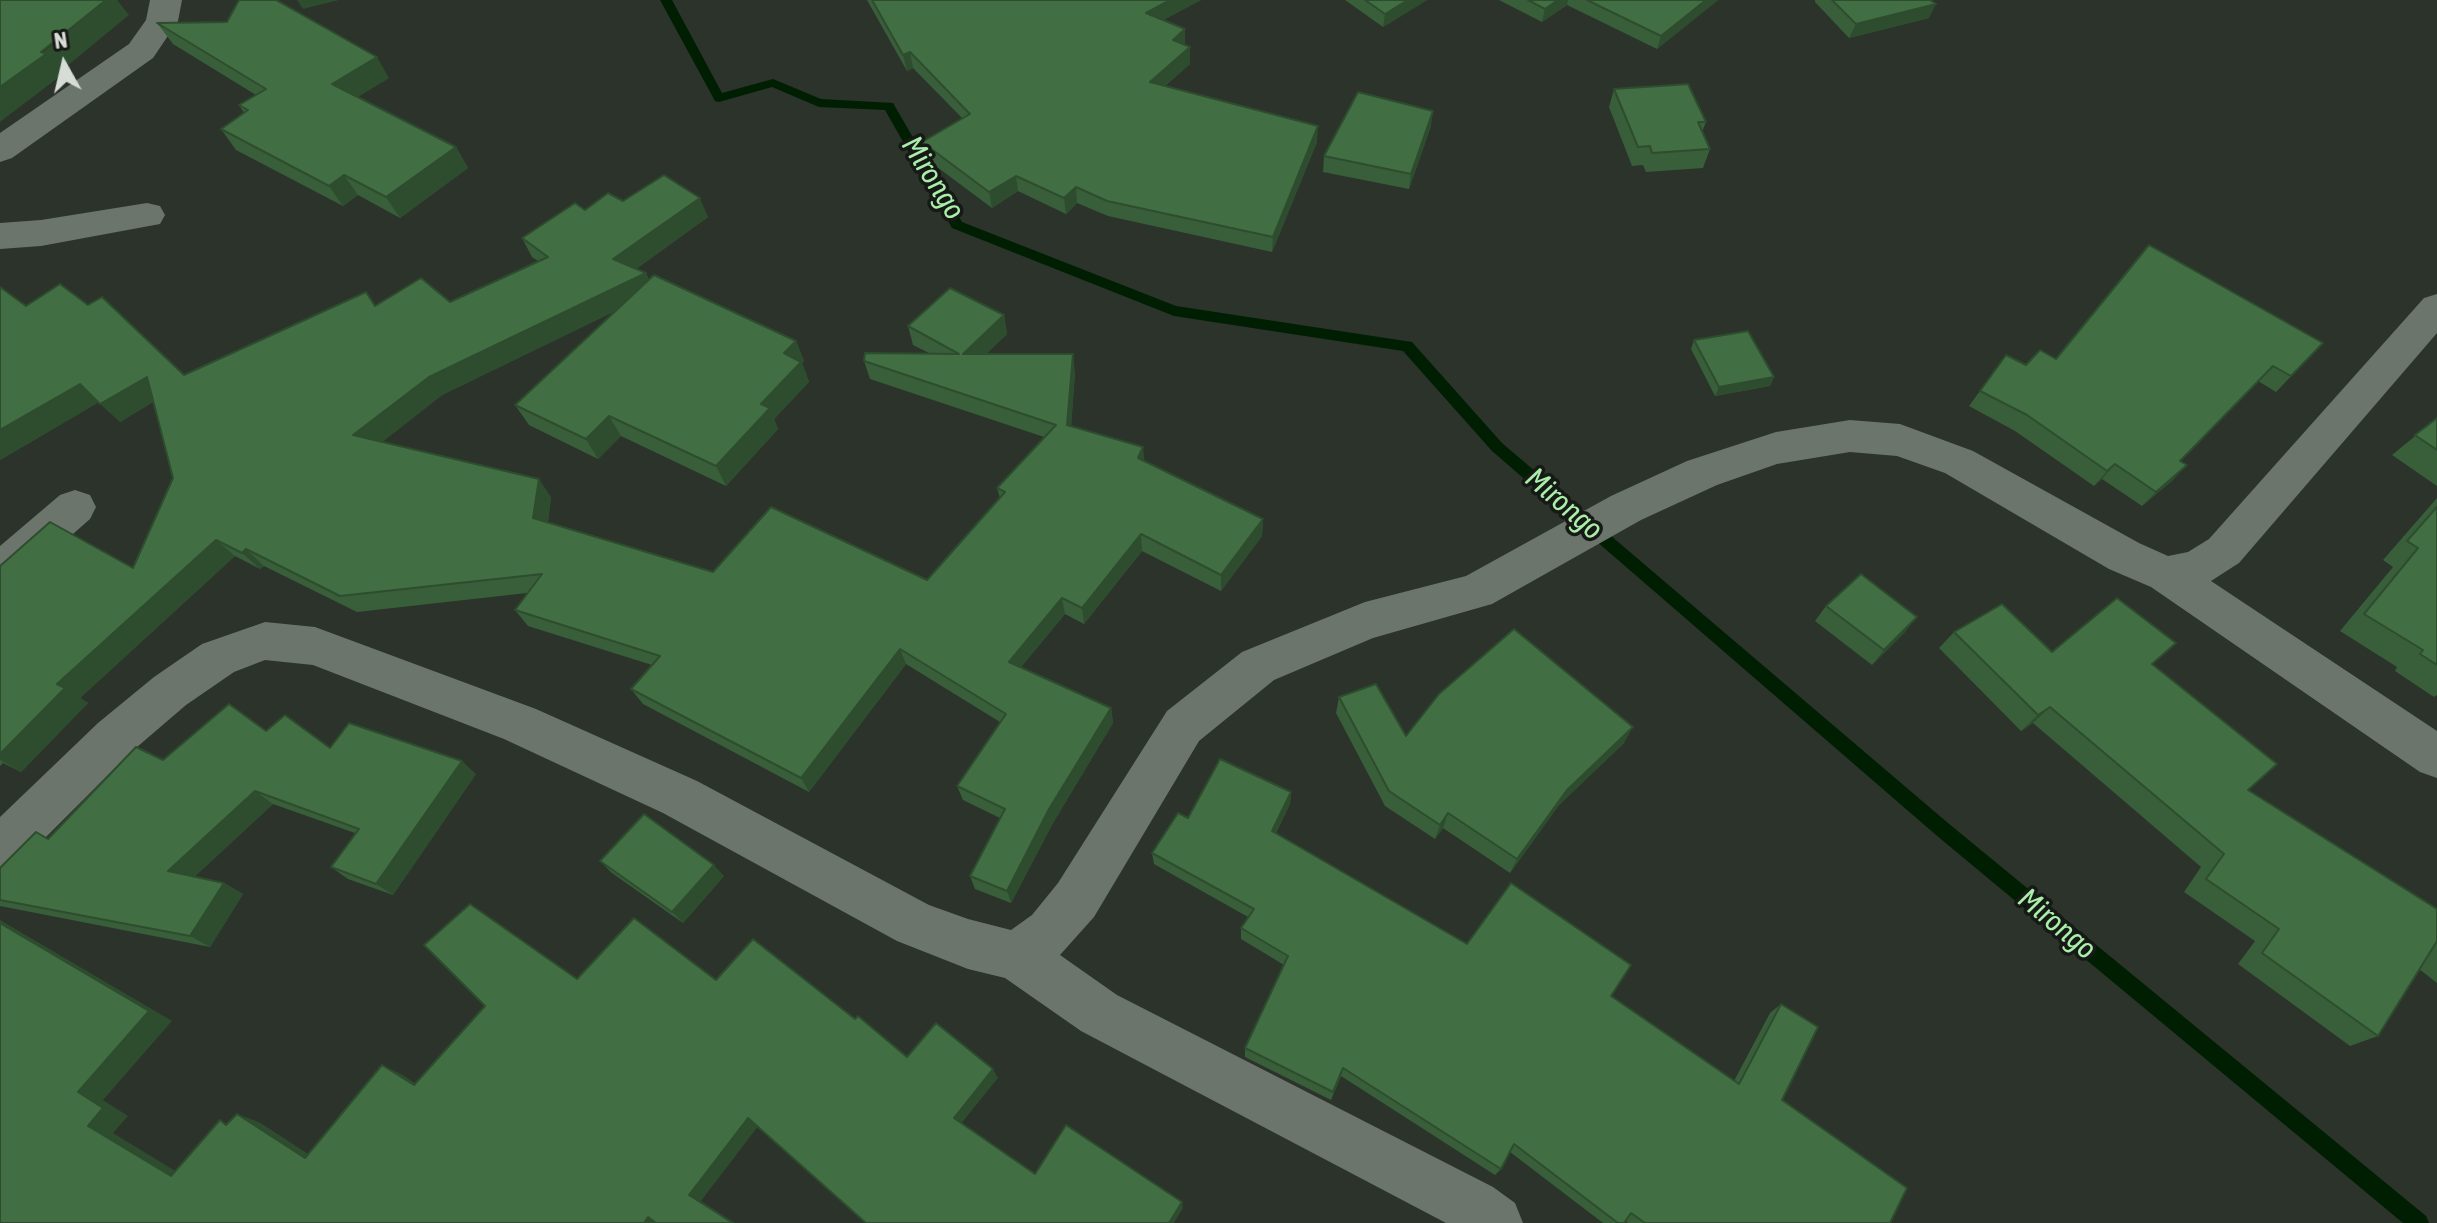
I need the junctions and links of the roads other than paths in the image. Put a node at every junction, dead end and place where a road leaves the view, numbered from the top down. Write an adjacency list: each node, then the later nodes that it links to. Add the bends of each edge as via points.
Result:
1 (166, 0): 2 (street, via 162,21 141,51)
2 (0, 150)
3 (147, 215): 4 (street)
4 (0, 236)
5 (2437, 308): 8 (street, via 2224,551 2198,568)
6 (75, 507): 7 (street)
7 (0, 572)
8 (2166, 574): 9 (street); 11 (street, via 2124,556 1959,462 1900,440 1850,436 1776,448 1702,473 1626,508 1477,591 1365,621 1258,666 1183,726 1076,900 1050,932)
9 (2437, 757)
10 (0, 850): 11 (street, via 170,691 218,658 265,641 278,642 315,646 520,724 680,797 915,924)
11 (1017, 956): 12 (street, via 1099,1013)
12 (1495, 1223)

